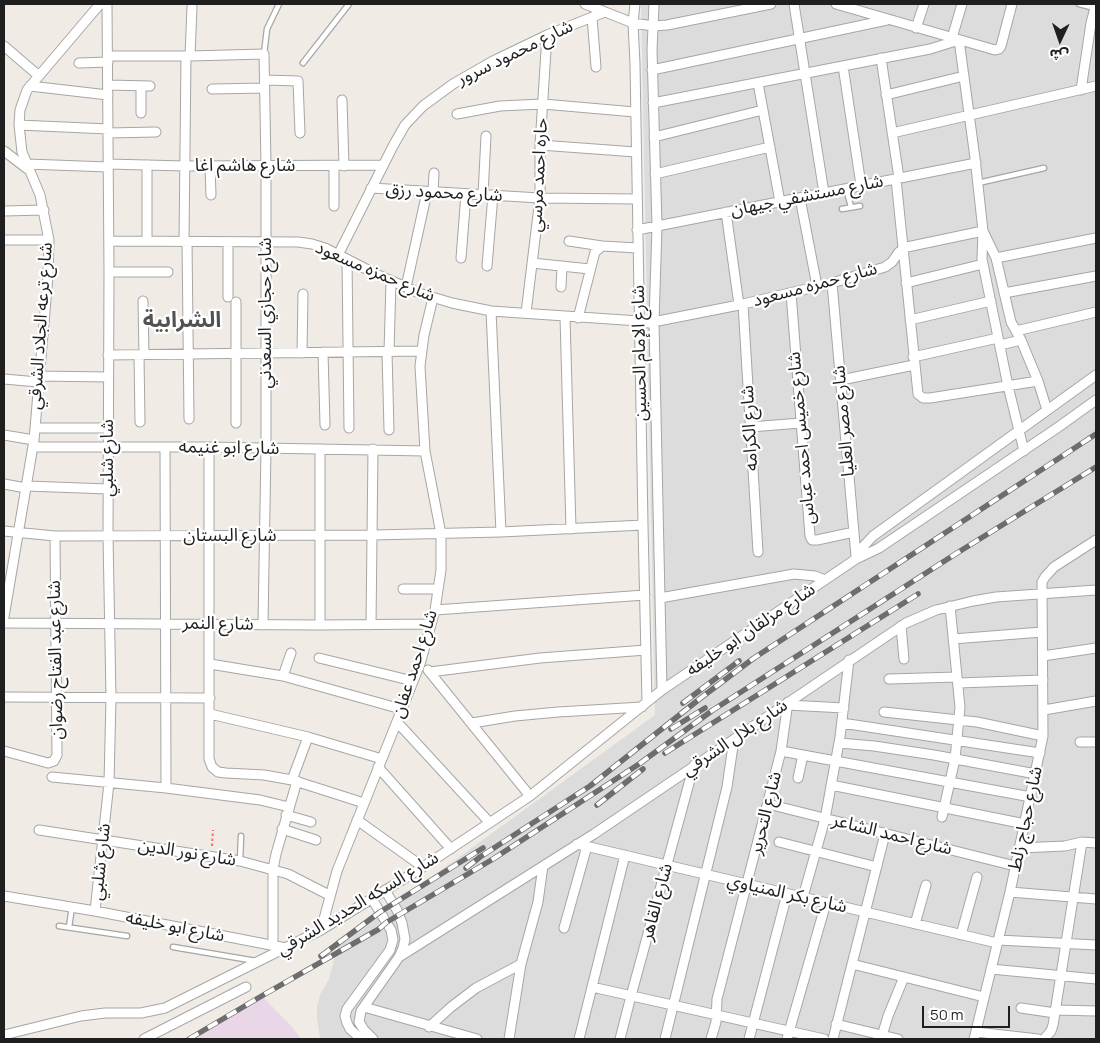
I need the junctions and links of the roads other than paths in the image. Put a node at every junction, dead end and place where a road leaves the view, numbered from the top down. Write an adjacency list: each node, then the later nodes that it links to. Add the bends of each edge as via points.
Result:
1 (100, 4): 38 (street, شارع ترعه الجلاد الشرقي)
2 (107, 4): 31 (street, شارع شلبي)
3 (279, 4): 28 (lane, شارع حجازي السعدني, via 267,28)
4 (349, 4): 32 (lane)
5 (585, 4): 18 (street)
6 (636, 4): 21 (street, شارع الإمام الحسين)
7 (654, 4): 22 (street, شارع الإمام الحسين)
8 (771, 4): 22 (street)
9 (794, 4): 25 (street)
10 (836, 4): 17 (street)
11 (924, 4): 23 (street)
12 (962, 4): 26 (street)
13 (1012, 4): 26 (street, via 999,49)
14 (1078, 4): 15 (lane)
15 (1095, 6): 46 (street)
16 (192, 7): 29 (street)
17 (866, 8): 20 (street)
18 (605, 12): 19 (street, شارع محمود سرور); 21 (street)
19 (592, 17): 24 (street, شارع محمود سرور); 34 (street)
20 (887, 20): 23 (street); 25 (street)
21 (633, 23): 22 (street); 53 (street, شارع الإمام الحسين)
22 (653, 26): 36 (street, شارع الإمام الحسين)
23 (916, 28): 26 (street)
24 (547, 36): 51 (street, حاره احمد مرسي); 70 (street, شارع محمود سرور, via 493,60 423,106 405,125)
25 (799, 38): 36 (street); 37 (street)
26 (956, 39): 30 (street, via 930,49); 39 (street)
27 (4, 46): 38 (street)
28 (264, 54): 29 (street); 41 (street, شارع حجازي السعدني)
29 (188, 56): 31 (street); 72 (street)
30 (881, 58): 35 (street); 48 (street)
31 (108, 59): 33 (street); 42 (street, شارع شلبي)
32 (303, 63)
33 (79, 64)
34 (596, 66)
35 (843, 66): 37 (street); 83 (street)
36 (652, 70): 50 (street, شارع الإمام الحسين)
37 (805, 73): 40 (street); 87 (street)
38 (39, 76): 43 (street, شارع ترعه الجلاد الشرقي)
39 (964, 76): 48 (street); 56 (street)
40 (758, 83): 50 (street); 52 (street)
41 (265, 84): 45 (street); 60 (street, via 298,77); 74 (street, شارع حجازي السعدني)
42 (108, 85): 47 (street, شارع شلبي); 54 (street, via 145,86)
43 (30, 86): 47 (street); 57 (street, شارع ترعه الجلاد الشرقي, via 20,110)
44 (1096, 86): 46 (street)
45 (212, 89)
46 (1081, 90): 56 (street)
47 (108, 95): 58 (street, شارع شلبي)
48 (886, 96): 61 (street)
49 (342, 100): 76 (street)
50 (653, 103): 63 (street, شارع الإمام الحسين)
51 (543, 104): 53 (street); 55 (street, via 500,106); 64 (street, حاره احمد مرسي)
52 (763, 110): 63 (street); 65 (street)
53 (635, 112): 67 (street, شارع الإمام الحسين)
54 (141, 113)
55 (457, 114)
56 (970, 116): 61 (street); 68 (street)
57 (19, 125): 58 (street); 77 (street, شارع ترعه الجلاد الشرقي, via 22,152)
58 (108, 131): 59 (street); 71 (street, شارع شلبي)
59 (156, 132)
60 (300, 133)
61 (892, 133): 81 (street)
62 (486, 136): 90 (street)
63 (654, 137): 80 (street, شارع الإمام الحسين)
64 (540, 145): 67 (street); 92 (street, حاره احمد مرسي)
65 (770, 147): 80 (street); 95 (street)
66 (4, 151): 77 (street)
67 (636, 152): 94 (street, شارع الإمام الحسين)
68 (976, 163): 81 (street, شارع مستشفي جيهان); 82 (street)
69 (147, 165): 71 (street, شارع هاشم اغا); 72 (street, شارع هاشم اغا); 110 (street)
70 (383, 165): 76 (street, شارع هاشم اغا); 84 (street, شارع محمود سرور)
71 (108, 166): 77 (street, شارع هاشم اغا); 109 (street, شارع شلبي)
72 (185, 166): 73 (street, شارع هاشم اغا); 111 (street)
73 (210, 166): 74 (street, شارع هاشم اغا); 89 (street)
74 (266, 166): 75 (street, شارع هاشم اغا); 113 (street, شارع حجازي السعدني)
75 (334, 166): 76 (street, شارع هاشم اغا); 96 (street)
76 (344, 166)
77 (28, 167): 100 (street, شارع ترعه الجلاد الشرقي)
78 (1044, 168): 82 (lane)
79 (434, 173): 86 (street)
80 (655, 174): 103 (street, شارع الإمام الحسين)
81 (897, 178): 83 (street, شارع مستشفي جيهان); 117 (street)
82 (978, 183): 105 (street)
83 (861, 185): 85 (street, شارع مستشفي جيهان)
84 (371, 188): 86 (street, شارع محمود رزق); 118 (street, شارع محمود سرور)
85 (846, 188): 87 (street, شارع مستشفي جيهان); 98 (lane)
86 (430, 192): 88 (street, شارع محمود رزق); 133 (street)
87 (824, 193): 93 (street, شارع مستشفي جيهان)
88 (466, 194): 90 (street, شارع محمود رزق); 119 (street)
89 (211, 195)
90 (483, 195): 91 (street, شارع محمود رزق)
91 (493, 196): 92 (street, شارع محمود رزق); 123 (street)
92 (540, 198): 94 (street, شارع محمود رزق); 121 (street, حاره احمد مرسي)
93 (800, 198): 95 (street, شارع مستشفي جيهان); 132 (street)
94 (637, 199): 104 (street, شارع الإمام الحسين)
95 (780, 202): 102 (street, شارع مستشفي جيهان)
96 (334, 206)
97 (860, 206): 98 (lane)
98 (851, 208): 99 (lane)
99 (842, 209)
100 (44, 210): 101 (street); 108 (street, شارع ترعه الجلاد الشرقي)
101 (4, 212)
102 (726, 212): 103 (street, شارع مستشفي جيهان); 143 (street, شارع الكرامه)
103 (657, 226): 104 (street, شارع مستشفي جيهان); 150 (street, شارع الإمام الحسين)
104 (638, 230): 116 (street, شارع الإمام الحسين)
105 (983, 231): 117 (street); 120 (street); 122 (street)
106 (1096, 238): 120 (street)
107 (4, 240): 108 (street)
108 (49, 240): 169 (street, شارع ترعه الجلاد الشرقي)
109 (109, 241): 110 (street, شارع حمزه مسعود); 126 (street, شارع شلبي)
110 (147, 241): 111 (street, شارع حمزه مسعود)
111 (185, 241): 112 (street, شارع حمزه مسعود); 161 (street)
112 (228, 242): 113 (street, شارع حمزه مسعود); 138 (street)
113 (266, 242): 118 (street, شارع حمزه مسعود, via 312,244); 159 (street, شارع حجازي السعدني)
114 (569, 242): 115 (street)
115 (602, 246): 116 (street); 125 (street, via 595,252)
116 (638, 248): 151 (street, شارع الإمام الحسين)
117 (903, 248): 130 (street, شارع حمزه مسعود, via 885,267); 131 (street)
118 (343, 257): 129 (street, شارع حمزه مسعود); 157 (street)
119 (461, 258)
120 (996, 258): 136 (street)
121 (532, 263): 124 (street); 146 (street, حاره احمد مرسي)
122 (983, 264): 131 (street); 141 (street)
123 (487, 266)
124 (562, 266): 125 (street); 134 (street)
125 (590, 269): 148 (street)
126 (109, 272): 127 (street); 163 (street, شارع شلبي)
127 (168, 272)
128 (1096, 276): 136 (street)
129 (390, 281): 133 (street, شارع حمزه مسعود); 158 (street)
130 (832, 282): 132 (street, شارع حمزه مسعود); 170 (street, شارع مصر العليا)
131 (906, 282): 149 (street)
132 (817, 286): 135 (street, شارع حمزه مسعود)
133 (406, 287): 139 (street, شارع حمزه مسعود)
134 (561, 287)
135 (791, 293): 143 (street, شارع حمزه مسعود); 178 (street, شارع خميس احمد عباس)
136 (1004, 293): 152 (street)
137 (303, 294): 160 (street)
138 (228, 297)
139 (433, 298): 144 (street, شارع حمزه مسعود); 155 (street, شارع احمد عفان)
140 (143, 301): 164 (street)
141 (991, 301): 149 (street); 154 (street)
142 (236, 302): 162 (street)
143 (741, 305): 150 (street, شارع حمزه مسعود); 180 (street, شارع الكرامه)
144 (491, 311): 146 (street, شارع حمزه مسعود); 202 (street)
145 (1096, 312): 152 (street)
146 (526, 313): 147 (street, شارع حمزه مسعود)
147 (565, 317): 148 (street, شارع حمزه مسعود); 200 (street)
148 (578, 318): 151 (street, شارع حمزه مسعود)
149 (910, 320): 165 (street)
150 (654, 322): 151 (street, شارع حمزه مسعود); 224 (street, شارع الإمام الحسين)
151 (639, 323): 199 (street, شارع الإمام الحسين)
152 (1016, 332): 153 (street)
153 (1021, 340): 154 (street); 171 (street)
154 (999, 342): 165 (street); 172 (street)
155 (421, 351): 158 (street); 194 (street, شارع احمد عفان, via 420,392)
156 (323, 352): 157 (street); 160 (street); 179 (street)
157 (348, 352): 158 (street); 183 (street)
158 (388, 352): 185 (street)
159 (266, 353): 160 (street); 162 (street); 191 (street, شارع حجازي السعدني)
160 (302, 353)
161 (188, 354): 162 (street); 164 (street); 175 (street)
162 (237, 354): 177 (street)
163 (108, 355): 164 (street); 167 (street, شارع شلبي)
164 (141, 355): 176 (street)
165 (914, 361): 170 (street); 172 (street, via 917,392 924,398)
166 (1096, 375): 174 (street)
167 (108, 377): 169 (street); 182 (street, شارع شلبي)
168 (4, 379): 169 (street)
169 (38, 379): 181 (street, شارع ترعه الجلاد الشرقي)
170 (841, 380): 203 (street, شارع مصر العليا)
171 (1038, 381): 172 (street); 174 (street)
172 (1008, 386): 184 (street)
173 (1096, 400): 195 (street)
174 (1047, 410): 184 (street)
175 (189, 419)
176 (140, 422)
177 (236, 423)
178 (801, 423): 180 (street); 203 (street, شارع خميس احمد عباس, via 810,536 817,540)
179 (325, 425)
180 (750, 427): 214 (street, شارع الكرامه)
181 (34, 428): 182 (street); 187 (street, شارع ترعه الجلاد الشرقي)
182 (109, 428): 188 (street, شارع شلبي)
183 (349, 428)
184 (1020, 429): 195 (street); 215 (street, شارع مزلقان ابو خليفه, via 873,536)
185 (389, 430)
186 (4, 435): 187 (street, شارع ابو غنيمه)
187 (33, 443): 188 (street, شارع ابو غنيمه); 197 (street, شارع ترعه الجلاد الشرقي)
188 (109, 447): 189 (street, شارع ابو غنيمه); 198 (street, شارع شلبي)
189 (165, 447): 190 (street, شارع ابو غنيمه); 208 (street)
190 (209, 447): 191 (street, شارع ابو غنيمه); 209 (street)
191 (266, 448): 192 (street, شارع ابو غنيمه); 210 (street, شارع حجازي السعدني)
192 (320, 449): 193 (street, شارع ابو غنيمه); 211 (street)
193 (373, 449): 194 (street, شارع ابو غنيمه); 212 (street)
194 (425, 451): 205 (street, شارع احمد عفان)
195 (1024, 451): 215 (street, شارع مزلقان ابو خليفه, via 879,548)
196 (4, 484): 197 (street)
197 (26, 487): 198 (street); 204 (street, شارع ترعه الجلاد الشرقي)
198 (108, 489): 207 (street, شارع شلبي)
199 (643, 525): 200 (street, شارع البستان); 223 (street, شارع الإمام الحسين)
200 (571, 529): 202 (street, شارع البستان)
201 (4, 531): 204 (street, شارع البستان)
202 (501, 532): 205 (street, شارع البستان)
203 (854, 532): 215 (street, شارع مصر العليا)
204 (19, 533): 206 (street, شارع البستان); 217 (street, شارع ترعه الجلاد الشرقي)
205 (441, 534): 212 (street, شارع البستان); 220 (street, شارع احمد عفان)
206 (55, 536): 207 (street, شارع البستان); 229 (street, شارع عبد الفتاح رضوان)
207 (108, 536): 208 (street, شارع البستان); 230 (street, شارع شلبي)
208 (166, 536): 209 (street, شارع البستان); 231 (street)
209 (210, 536): 210 (street, شارع البستان); 232 (street)
210 (264, 536): 211 (street, شارع البستان); 234 (street, شارع حجازي السعدني)
211 (320, 536): 212 (street, شارع البستان); 235 (street)
212 (373, 536): 236 (street)
213 (1096, 540): 222 (street, شارع حجاج زلط, via 1049,572 1042,582)
214 (758, 552)
215 (856, 559): 218 (street, شارع مزلقان ابو خليفه)
216 (4, 561): 217 (street)
217 (14, 562): 227 (street, شارع ترعه الجلاد الشرقي)
218 (825, 580): 224 (street, via 794,574); 255 (street, شارع مزلقان ابو خليفه)
219 (402, 589): 220 (street)
220 (438, 589): 226 (street, شارع احمد عفان)
221 (1096, 590): 222 (street, شارع بلال الشرقي)
222 (1042, 595): 225 (street, شارع بلال الشرقي, via 996,597); 238 (street, شارع حجاج زلط)
223 (645, 596): 226 (street); 241 (street, شارع الإمام الحسين)
224 (660, 598): 255 (street, شارع الإمام الحسين)
225 (950, 606): 237 (street, شارع بلال الشرقي); 239 (street)
226 (435, 610): 233 (street, شارع احمد عفان)
227 (4, 617)
228 (4, 623): 229 (street, شارع النمر)
229 (54, 623): 230 (street, شارع النمر); 257 (street, شارع عبد الفتاح رضوان)
230 (109, 623): 231 (street, شارع النمر); 258 (street, شارع شلبي)
231 (166, 624): 232 (street, شارع النمر); 259 (street)
232 (210, 624): 234 (street, شارع النمر); 247 (street)
233 (432, 624): 236 (street, شارع النمر); 248 (street, شارع احمد عفان)
234 (263, 625): 235 (street, شارع النمر)
235 (320, 625): 236 (street, شارع النمر)
236 (371, 625)
237 (901, 626): 245 (street); 246 (street, شارع بلال الشرقي)
238 (1042, 632): 239 (street); 243 (street, شارع حجاج زلط)
239 (953, 639): 252 (street)
240 (1096, 648): 243 (street)
241 (646, 650): 249 (street, via 540,658); 263 (street, شارع الإمام الحسين)
242 (291, 653): 250 (street)
243 (1043, 656): 253 (street, شارع حجاج زلط)
244 (319, 658): 254 (street)
245 (904, 659)
246 (849, 660): 262 (street, شارع بلال الشرقي); 264 (street)
247 (210, 664): 250 (street); 260 (street)
248 (420, 664): 249 (street); 254 (street, شارع احمد عفان)
249 (430, 672): 271 (street)
250 (283, 676): 265 (street)
251 (889, 679): 252 (street)
252 (958, 680): 253 (street); 269 (street)
253 (1043, 680): 266 (street, شارع حجاج زلط)
254 (413, 681): 265 (street, شارع احمد عفان)
255 (662, 690): 263 (street, شارع مزلقان ابو خليفه)
256 (4, 697): 257 (street)
257 (56, 698): 258 (street); 280 (street, شارع عبد الفتاح رضوان, via 57,755 54,761 48,763)
258 (111, 698): 259 (street); 293 (street, شارع شلبي)
259 (165, 698): 260 (street); 295 (street)
260 (210, 698): 268 (street)
261 (1096, 701): 266 (street)
262 (788, 703): 264 (street); 275 (street, شارع بلال الشرقي); 281 (street, شارع التحرير)
263 (645, 704): 271 (street); 296 (street, شارع السكه الحديد الشرقي)
264 (844, 708): 272 (street)
265 (401, 709): 270 (street, شارع احمد عفان)
266 (1044, 710): 273 (street, شارع حجاج زلط)
267 (884, 712): 269 (street)
268 (210, 714): 274 (street); 291 (street, via 209,759 218,772)
269 (959, 720): 273 (street); 276 (street)
270 (397, 722): 286 (street, شارع احمد عفان); 305 (street)
271 (472, 723): 296 (street)
272 (842, 723): 276 (street); 279 (street)
273 (1043, 736): 282 (street, شارع حجاج زلط)
274 (308, 737): 286 (street); 291 (street)
275 (734, 739): 287 (street, شارع بلال الشرقي); 329 (street, via 727,787)
276 (957, 740): 282 (street); 284 (street)
277 (1080, 742): 278 (street)
278 (1096, 742)
279 (839, 743): 284 (street); 285 (street)
280 (4, 751)
281 (781, 751): 283 (street); 299 (street, شارع التحرير)
282 (1040, 753): 288 (street, شارع حجاج زلط)
283 (803, 755): 285 (street); 290 (street)
284 (955, 759): 288 (street); 292 (street)
285 (836, 761): 292 (street); 294 (street)
286 (380, 763): 298 (street, شارع احمد عفان); 319 (street)
287 (694, 765): 316 (street, شارع بلال الشرقي); 323 (street, شارع القاهر)
288 (1036, 774): 297 (street, شارع حجاج زلط)
289 (52, 777): 293 (street)
290 (798, 778)
291 (294, 781): 298 (street); 300 (street)
292 (950, 782): 297 (street); 301 (street)
293 (109, 783): 295 (street); 312 (street, شارع شلبي)
294 (831, 785): 301 (street); 302 (street)
295 (166, 788): 300 (street, via 260,800)
296 (530, 796): 305 (street, شارع السكه الحديد الشرقي)
297 (1031, 798): 306 (street, شارع حجاج زلط)
298 (364, 803): 303 (street, شارع احمد عفان)
299 (768, 804): 302 (street, شارع احمد الشاعر); 331 (street, شارع التحرير)
300 (287, 811): 304 (street); 307 (street)
301 (943, 812): 306 (street)
302 (825, 819): 309 (street, شارع احمد الشاعر); 320 (street)
303 (357, 820): 326 (street); 336 (street, شارع احمد عفان)
304 (311, 822)
305 (490, 823): 319 (street, شارع السكه الحديد الشرقي)
306 (1025, 824): 318 (street, شارع حجاج زلط)
307 (282, 829): 311 (street); 328 (street)
308 (39, 830): 312 (street, شارع نور الدين)
309 (885, 834): 325 (street, شارع احمد الشاعر); 327 (street)
310 (241, 836): 322 (lane)
311 (316, 840)
312 (103, 841): 322 (street, شارع نور الدين); 344 (street, شارع شلبي)
313 (779, 842): 320 (street)
314 (1082, 842): 315 (street); 318 (street); 339 (street)
315 (1096, 843)
316 (577, 844): 317 (street, شارع بكر المنياوي); 324 (street, شارع بلال الشرقي)
317 (587, 846): 321 (street, شارع بكر المنياوي); 349 (street)
318 (1020, 848): 325 (street, شارع حجاج زلط)
319 (450, 849): 326 (street, شارع السكه الحديد الشرقي)
320 (816, 851): 327 (street); 338 (street)
321 (625, 855): 323 (street, شارع بكر المنياوي); 367 (street)
322 (240, 861): 328 (street, شارع نور الدين)
323 (667, 865): 329 (street, شارع بكر المنياوي); 369 (street, شارع القاهر)
324 (542, 866): 359 (street, شارع بلال الشرقي); 361 (street, via 538,902)
325 (1016, 866): 334 (street, شارع حجاج زلط)
326 (423, 867): 333 (street, شارع السكه الحديد الشرقي)
327 (877, 867): 345 (street)
328 (273, 869): 336 (street, شارع نور الدين); 355 (street)
329 (706, 874): 331 (street, شارع بكر المنياوي); 371 (street)
330 (977, 877): 351 (street)
331 (747, 884): 335 (street, شارع بكر المنياوي); 376 (street, شارع التحرير)
332 (926, 885): 346 (street)
333 (385, 890): 340 (street, شارع السكه الحديد الشرقي); 359 (street, via 404,926 403,948)
334 (1010, 892): 339 (street); 353 (street, شارع حجاج زلط)
335 (787, 894): 338 (street, شارع بكر المنياوي); 377 (street)
336 (329, 895): 350 (street, شارع احمد عفان)
337 (4, 896): 343 (street, شارع ابو خليفه)
338 (803, 897): 342 (street, شارع بكر المنياوي)
339 (1073, 897): 341 (street); 354 (street)
340 (372, 899): 350 (street, شارع السكه الحديد الشرقي); 386 (street, via 391,930 393,940 390,950 346,1009 347,1023)
341 (1096, 899)
342 (826, 903): 345 (street, شارع بكر المنياوي); 381 (street)
343 (72, 908): 344 (street, شارع ابو خليفه); 348 (lane)
344 (95, 911): 355 (street, شارع ابو خليفه)
345 (865, 912): 346 (street, شارع بكر المنياوي); 362 (street)
346 (915, 924): 351 (street, شارع بكر المنياوي)
347 (59, 926): 348 (lane)
348 (70, 927): 352 (lane)
349 (564, 928)
350 (321, 930): 358 (street, شارع السكه الحديد الشرقي)
351 (960, 934): 353 (street, شارع بكر المنياوي)
352 (126, 936)
353 (998, 941): 354 (street, شارع بكر المنياوي); 363 (street, شارع حجاج زلط)
354 (1066, 944): 356 (street, شارع بكر المنياوي); 365 (street)
355 (273, 945): 358 (street, شارع ابو خليفه)
356 (1096, 945)
357 (173, 947): 360 (lane)
358 (286, 948): 360 (street, شارع السكه الحديد الشرقي)
359 (399, 957): 372 (street)
360 (258, 962): 380 (street, شارع السكه الحديد الشرقي, via 165,1008 141,1013 81,1016)
361 (521, 964): 379 (street, via 464,996); 389 (street)
362 (852, 964): 364 (street); 378 (street)
363 (991, 969): 365 (street); 370 (street, شارع حجاج زلط)
364 (904, 977): 370 (street); 384 (street)
365 (1061, 977): 366 (street); 374 (street)
366 (1096, 979)
367 (592, 987): 369 (street); 390 (street)
368 (246, 988): 385 (street)
369 (630, 996): 371 (street); 391 (street, شارع القاهر)
370 (984, 997): 383 (street, شارع حجاج زلط)
371 (673, 1005): 376 (street); 392 (street)
372 (364, 1007): 379 (street); 387 (street, via 359,1022)
373 (1021, 1008): 374 (street)
374 (1055, 1011): 375 (street); 399 (street, via 1051,1031)
375 (1096, 1011)
376 (715, 1015): 377 (street); 393 (street, شارع التحرير)
377 (753, 1024): 381 (street); 394 (street)
378 (836, 1024): 384 (street); 396 (street)
379 (429, 1027): 382 (street)
380 (4, 1035)
381 (788, 1035): 395 (street)
382 (455, 1036): 388 (street)
383 (975, 1036): 398 (street)
384 (882, 1037): 397 (street)
385 (144, 1039)
386 (360, 1039)
387 (374, 1039)
388 (477, 1039)
389 (509, 1039)
390 (579, 1039)
391 (620, 1039)
392 (665, 1039)
393 (712, 1039)
394 (749, 1039)
395 (823, 1039)
396 (833, 1039)
397 (898, 1039)
398 (1038, 1039)
399 (1044, 1039)

